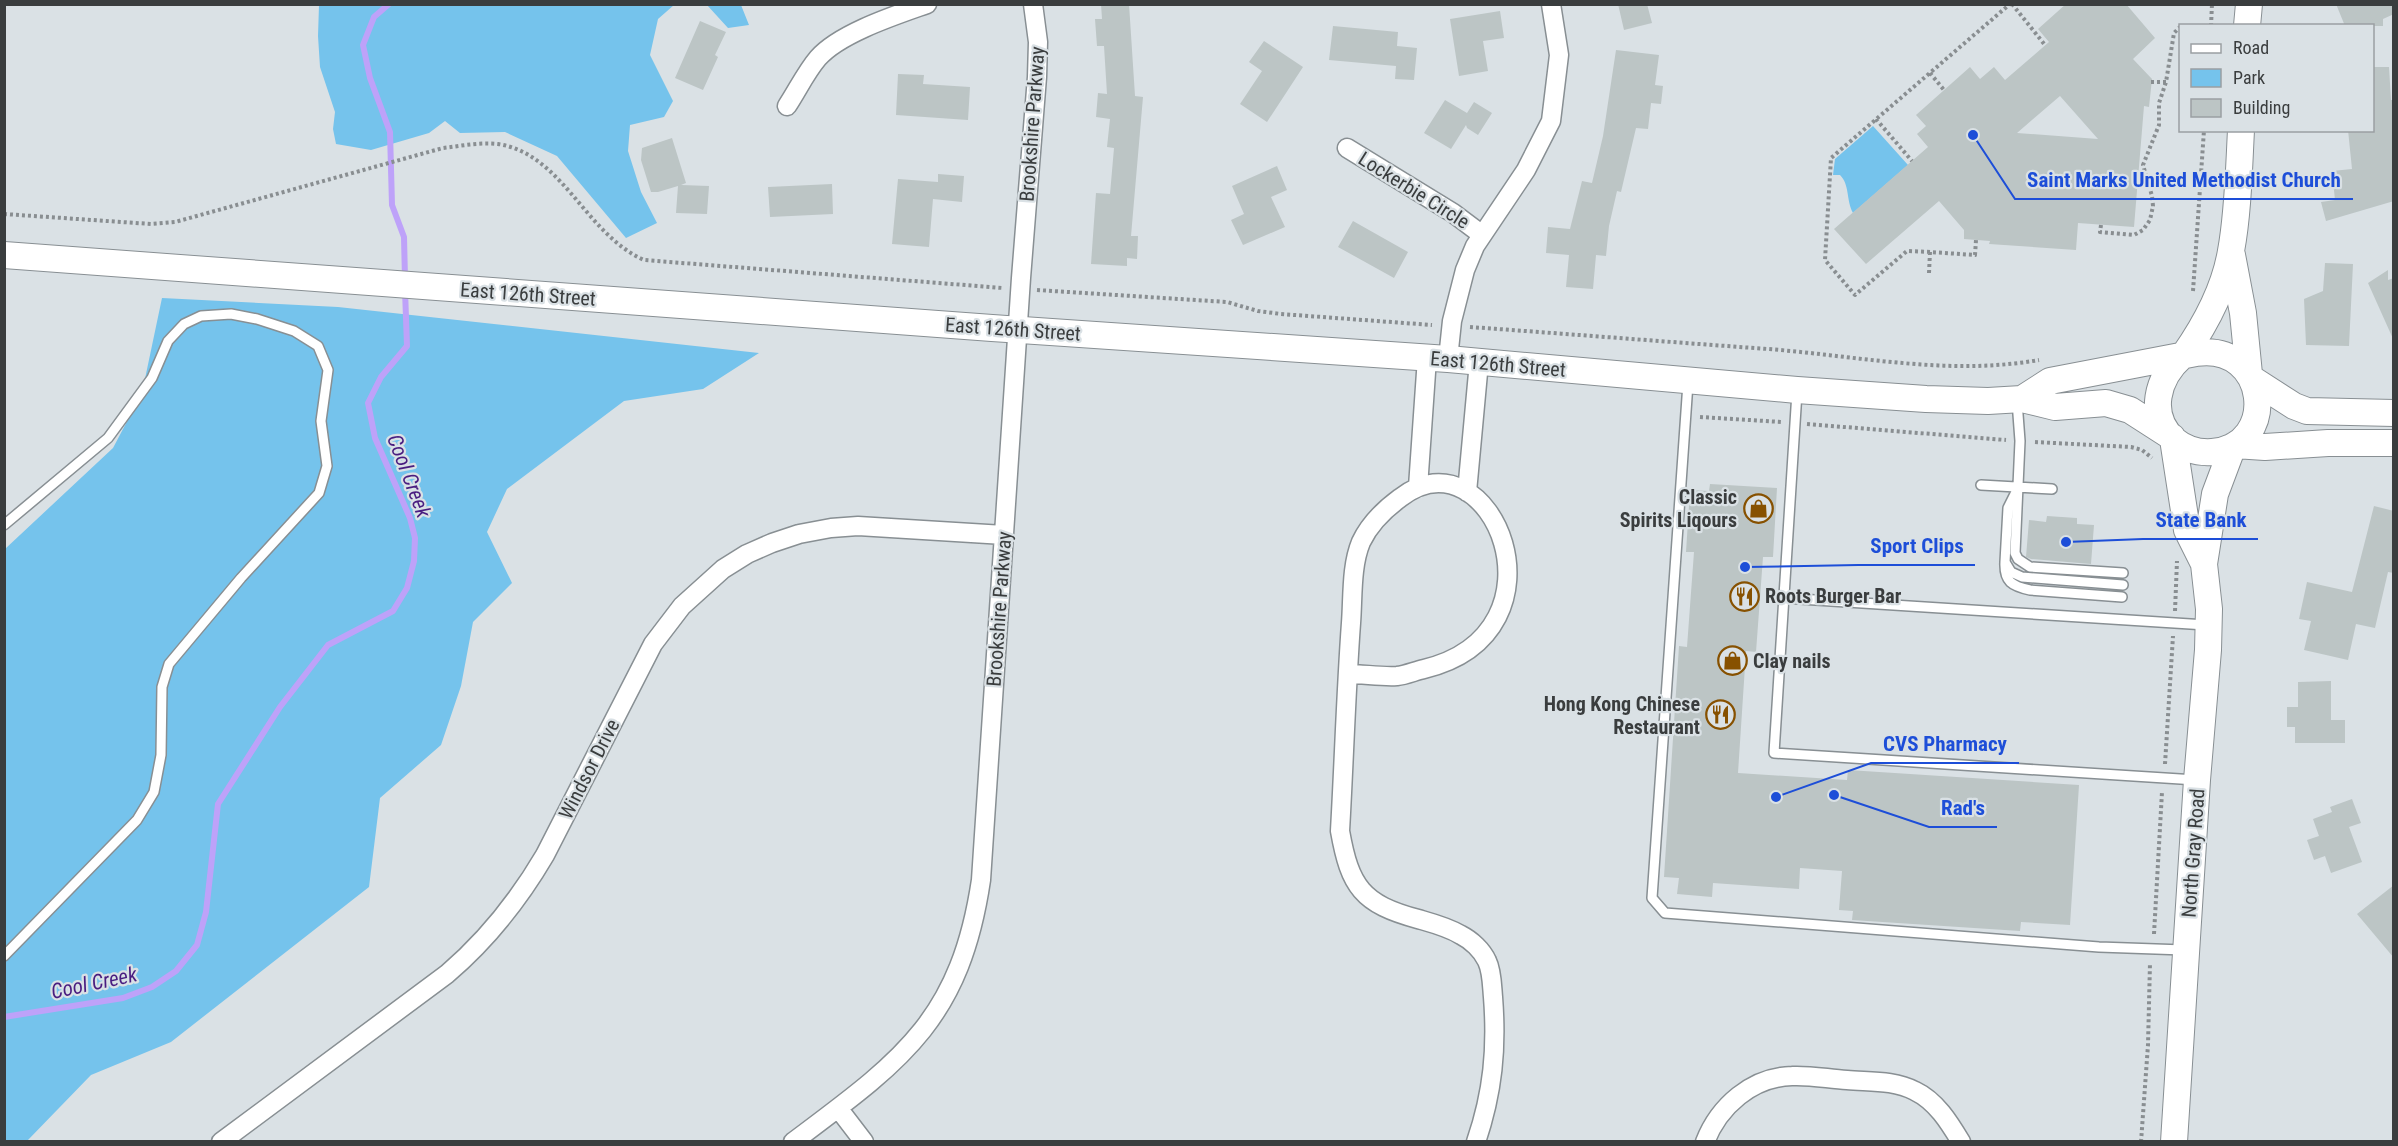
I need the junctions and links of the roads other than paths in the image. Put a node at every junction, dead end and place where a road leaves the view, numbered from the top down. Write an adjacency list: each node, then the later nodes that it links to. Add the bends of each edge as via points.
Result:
1 (927, 4): 6 (street, via 852,33 819,57)
2 (1033, 4): 12 (street, Brookshire Parkway, via 1037,77)
3 (1551, 4): 9 (street, via 1559,55 1551,121 1526,170)
4 (2249, 4): 5 (street)
5 (2247, 24)
6 (787, 106)
7 (2241, 132): 10 (street)
8 (1347, 148): 9 (street, Lockerbie Circle)
9 (1481, 234): 14 (street, via 1465,270 1451,326)
10 (2231, 252): 13 (street, via 2212,309); 16 (street)
11 (4, 255): 12 (street, East 126th Street)
12 (1018, 330): 14 (street, East 126th Street); 30 (street, Brookshire Parkway)
13 (2183, 356): 16 (street, via 2218,353 2236,360); 19 (street, via 2050,381); 21 (street, via 2172,364 2158,391 2161,422)
14 (1438, 358): 15 (street, East 126th Street); 25 (street)
15 (1479, 362): 17 (street, East 126th Street); 28 (street)
16 (2251, 376): 20 (street, via 2307,411); 23 (street, via 2258,397 2256,416 2247,433)
17 (1689, 380): 18 (street, East 126th Street); 40 (lane, via 1652,898 1665,913)
18 (1797, 390): 19 (street, East 126th Street, via 1926,399); 36 (lane)
19 (2019, 399): 21 (street, East 126th Street, via 2055,407 2095,403 2120,407); 26 (lane)
20 (2394, 413)
21 (2173, 438): 23 (street, via 2198,451 2216,452); 32 (street, North Gray Road, via 2187,530)
22 (2394, 443): 23 (street)
23 (2234, 445): 32 (street, North Gray Road, via 2215,494)
24 (1982, 485): 26 (lane)
25 (1418, 487): 28 (street, via 1442,482); 38 (street, via 1381,515 1361,542 1355,570)
26 (2018, 487): 27 (lane); 31 (lane, via 2008,508); 33 (lane, via 2015,553 2022,564)
27 (2052, 489)
28 (1467, 492): 38 (street, via 1479,500 1493,519 1505,544 1507,589 1502,611 1464,654 1441,665 1397,676)
29 (4, 525): 41 (lane, via 108,438 152,378 168,341 184,324 201,316 231,314 257,318 294,331 318,346 328,369 321,421 327,466 319,493 169,664 162,687 160,755 154,792 136,820)
30 (1004, 535): 42 (street, Brookshire Parkway, via 981,879 969,941 939,1009 917,1039 874,1081); 43 (street, Windsor Drive, via 858,526 831,528 772,543 723,569 682,606 654,644 545,855 492,932 447,974)
31 (2005, 562): 34 (lane, via 2011,572 2022,577); 35 (lane, via 2004,574 2010,582 2030,591)
32 (2204, 564): 37 (street, North Gray Road)
33 (2124, 573)
34 (2123, 585)
35 (2122, 597)
36 (1784, 598): 37 (lane); 39 (lane, via 1774,753)
37 (2209, 626): 39 (street, North Gray Road)
38 (1348, 674): 46 (street, via 1340,831 1355,881 1370,900 1390,912 1460,934 1487,961 1495,1049 1492,1079)
39 (2198, 780): 40 (street, North Gray Road)
40 (2186, 950): 49 (street, North Gray Road)
41 (4, 956)
42 (838, 1108): 44 (street, Brookshire Parkway); 45 (street)
43 (221, 1142)
44 (793, 1142)
45 (864, 1142)
46 (1476, 1142)
47 (1705, 1142): 48 (street, via 1712,1124 1736,1098 1759,1082 1791,1076 1895,1083 1917,1092 1946,1117)
48 (1960, 1142)
49 (2174, 1142)

